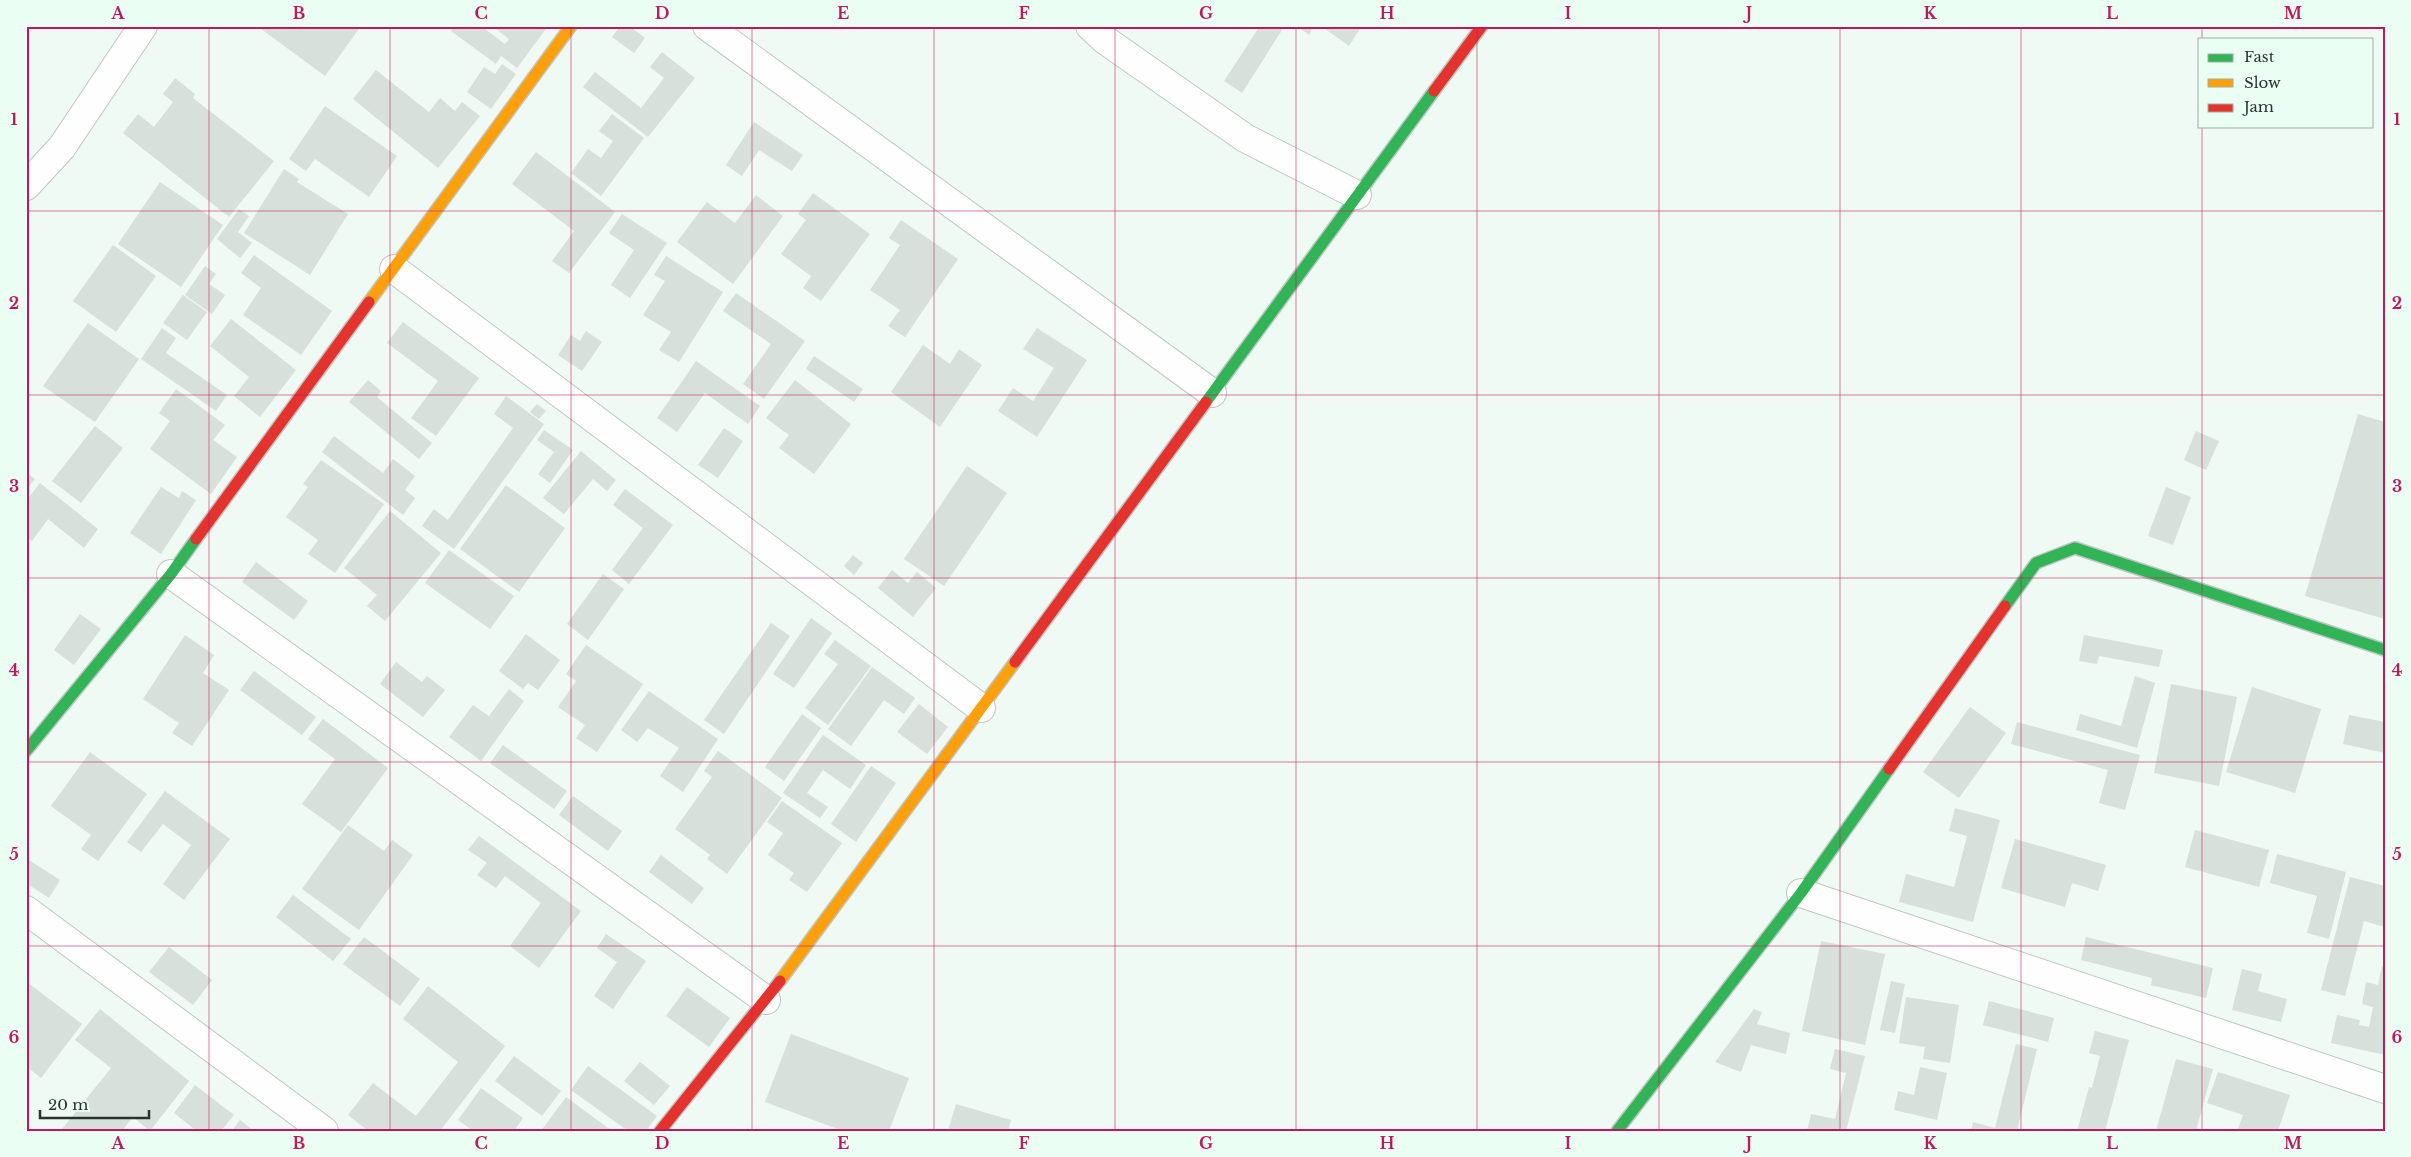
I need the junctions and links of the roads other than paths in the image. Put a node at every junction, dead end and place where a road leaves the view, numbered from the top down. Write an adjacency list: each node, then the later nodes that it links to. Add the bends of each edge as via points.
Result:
1 (143, 26): 6 (street, via 62,147)
2 (571, 26): 8 (street)
3 (707, 26): 9 (street)
4 (1090, 26): 7 (street, via 1105,40 1245,138)
5 (1482, 26): 7 (street)
6 (26, 186)
7 (1357, 195): 9 (street)
8 (394, 269): 10 (street); 12 (street)
9 (1212, 393): 12 (street)
10 (171, 574): 13 (street); 16 (street)
11 (2385, 650): 14 (street, via 2075,548 2036,563)
12 (981, 708): 16 (street)
13 (26, 751)
14 (1801, 893): 17 (street); 20 (street)
15 (26, 910): 18 (street)
16 (766, 1000): 19 (street)
17 (2385, 1089)
18 (324, 1131)
19 (660, 1131)
20 (1617, 1131)

